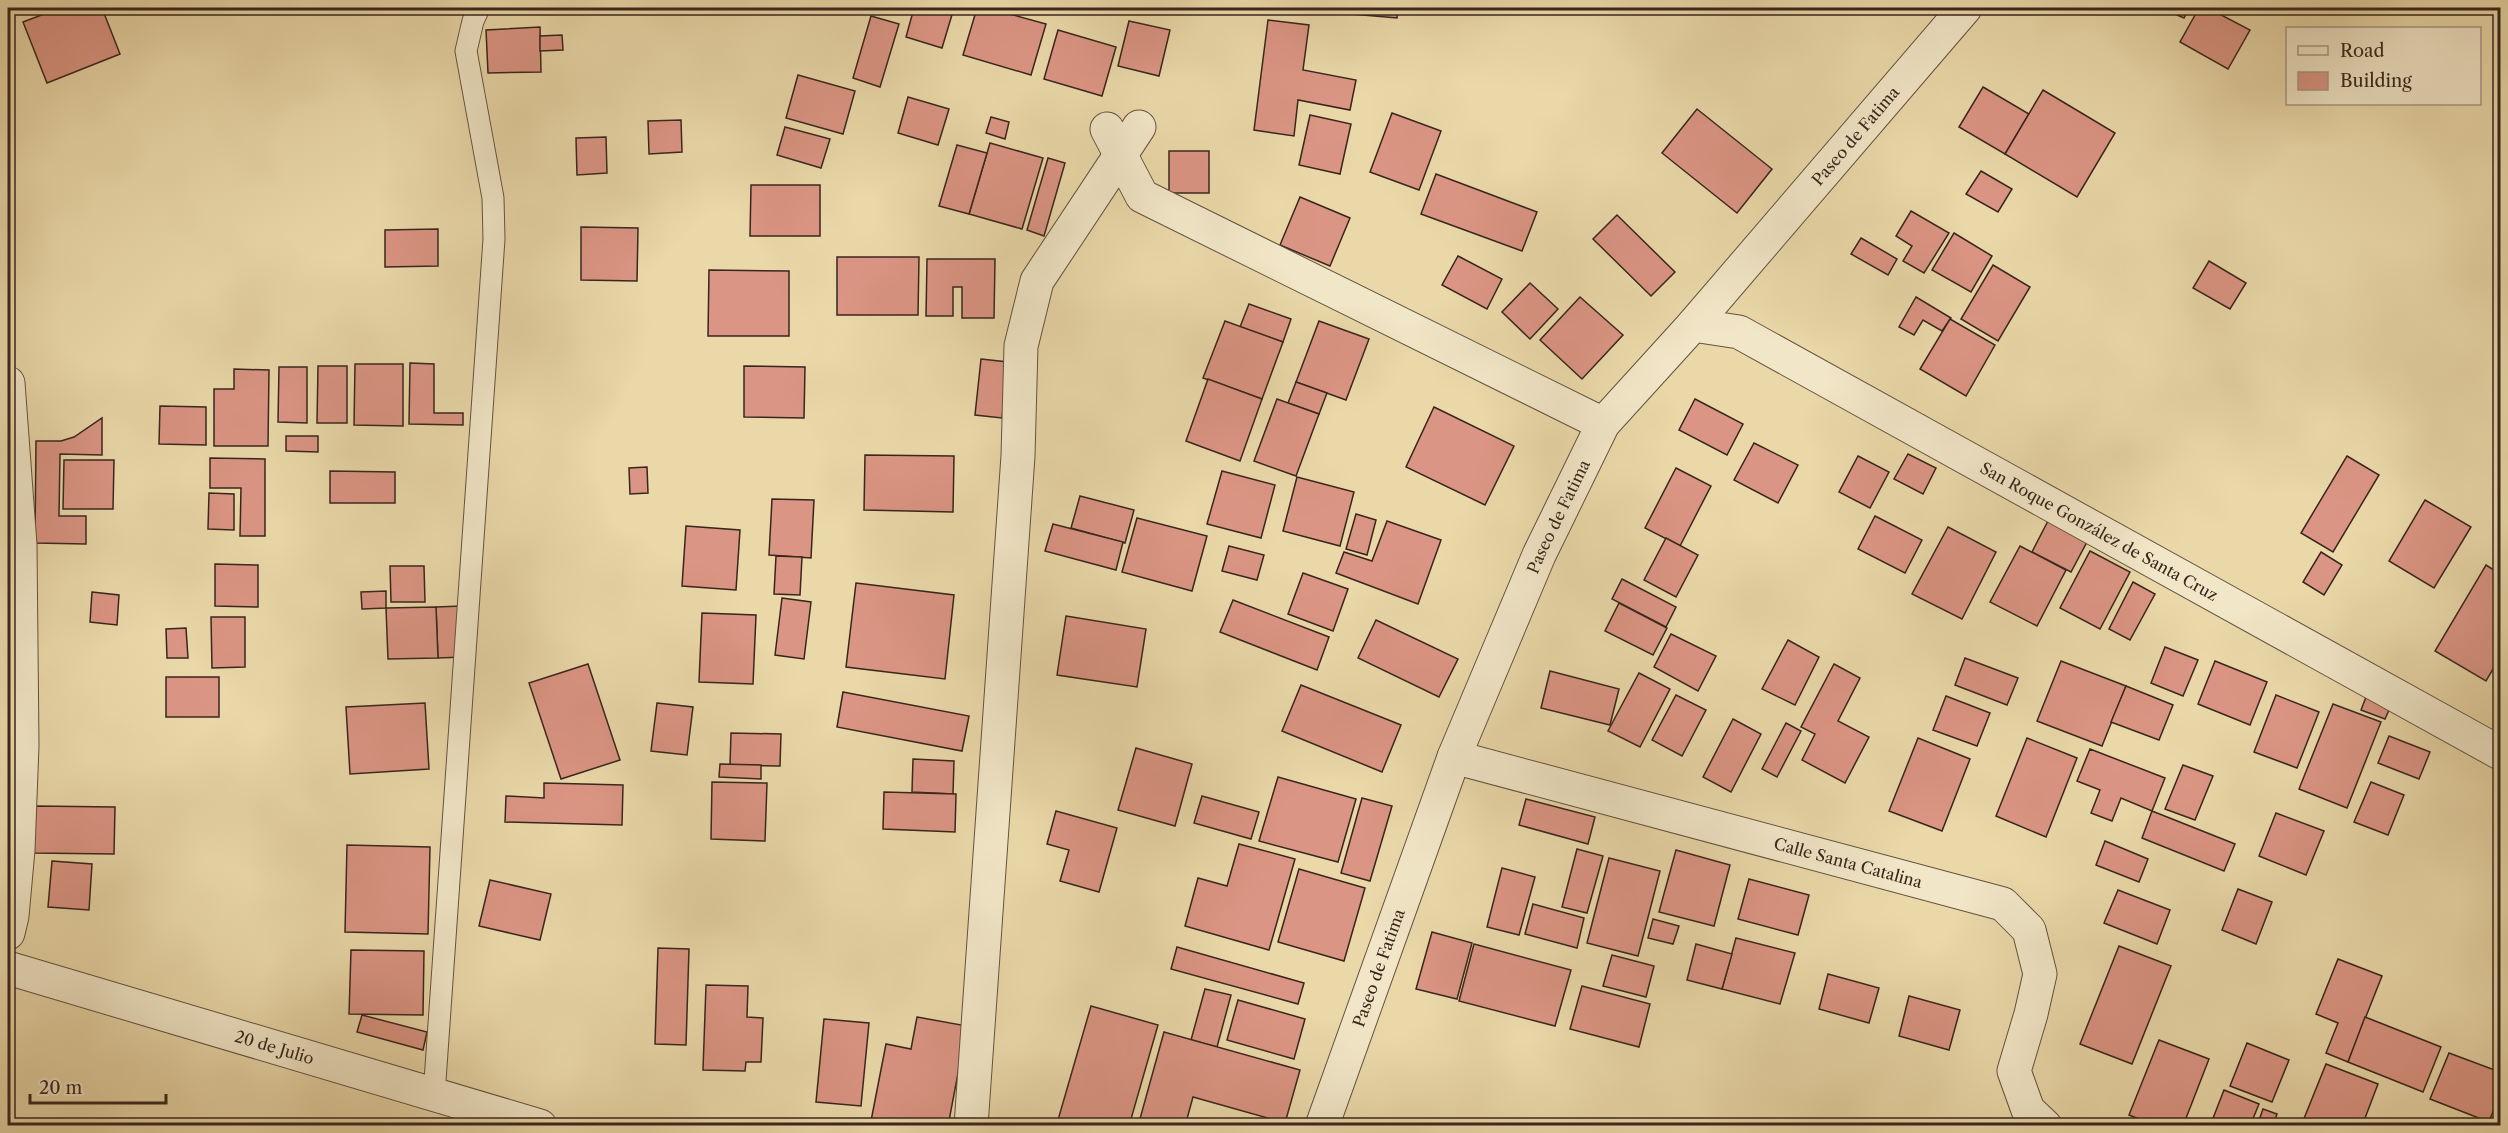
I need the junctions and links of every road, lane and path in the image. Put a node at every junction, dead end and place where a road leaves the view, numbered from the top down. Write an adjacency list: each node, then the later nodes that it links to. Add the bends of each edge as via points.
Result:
1 (480, 8): 12 (lane, via 472,21 466,51 493,198 494,239)
2 (1965, 8): 5 (street, Paseo de Fatima)
3 (1139, 127): 4 (street)
4 (1114, 142): 7 (street, via 1142,196); 14 (street, via 1037,281 1021,346 1018,456)
5 (1693, 325): 7 (street, Paseo de Fatima); 8 (street, San Roque González de Santa Cruz, via 1739,332)
6 (8, 383): 10 (street, via 20,545 22,746 18,850)
7 (1603, 424): 9 (street, Paseo de Fatima, via 1539,555)
8 (2500, 753)
9 (1454, 757): 15 (street, Paseo de Fatima); 16 (street, Calle Santa Catalina, via 2003,904 2029,930 2040,974 2014,1071 2028,1110)
10 (8, 933)
11 (8, 968): 12 (street, 20 de Julio)
12 (434, 1095): 13 (street, 20 de Julio)
13 (540, 1125)
14 (971, 1125)
15 (1322, 1125)
16 (2045, 1125)

